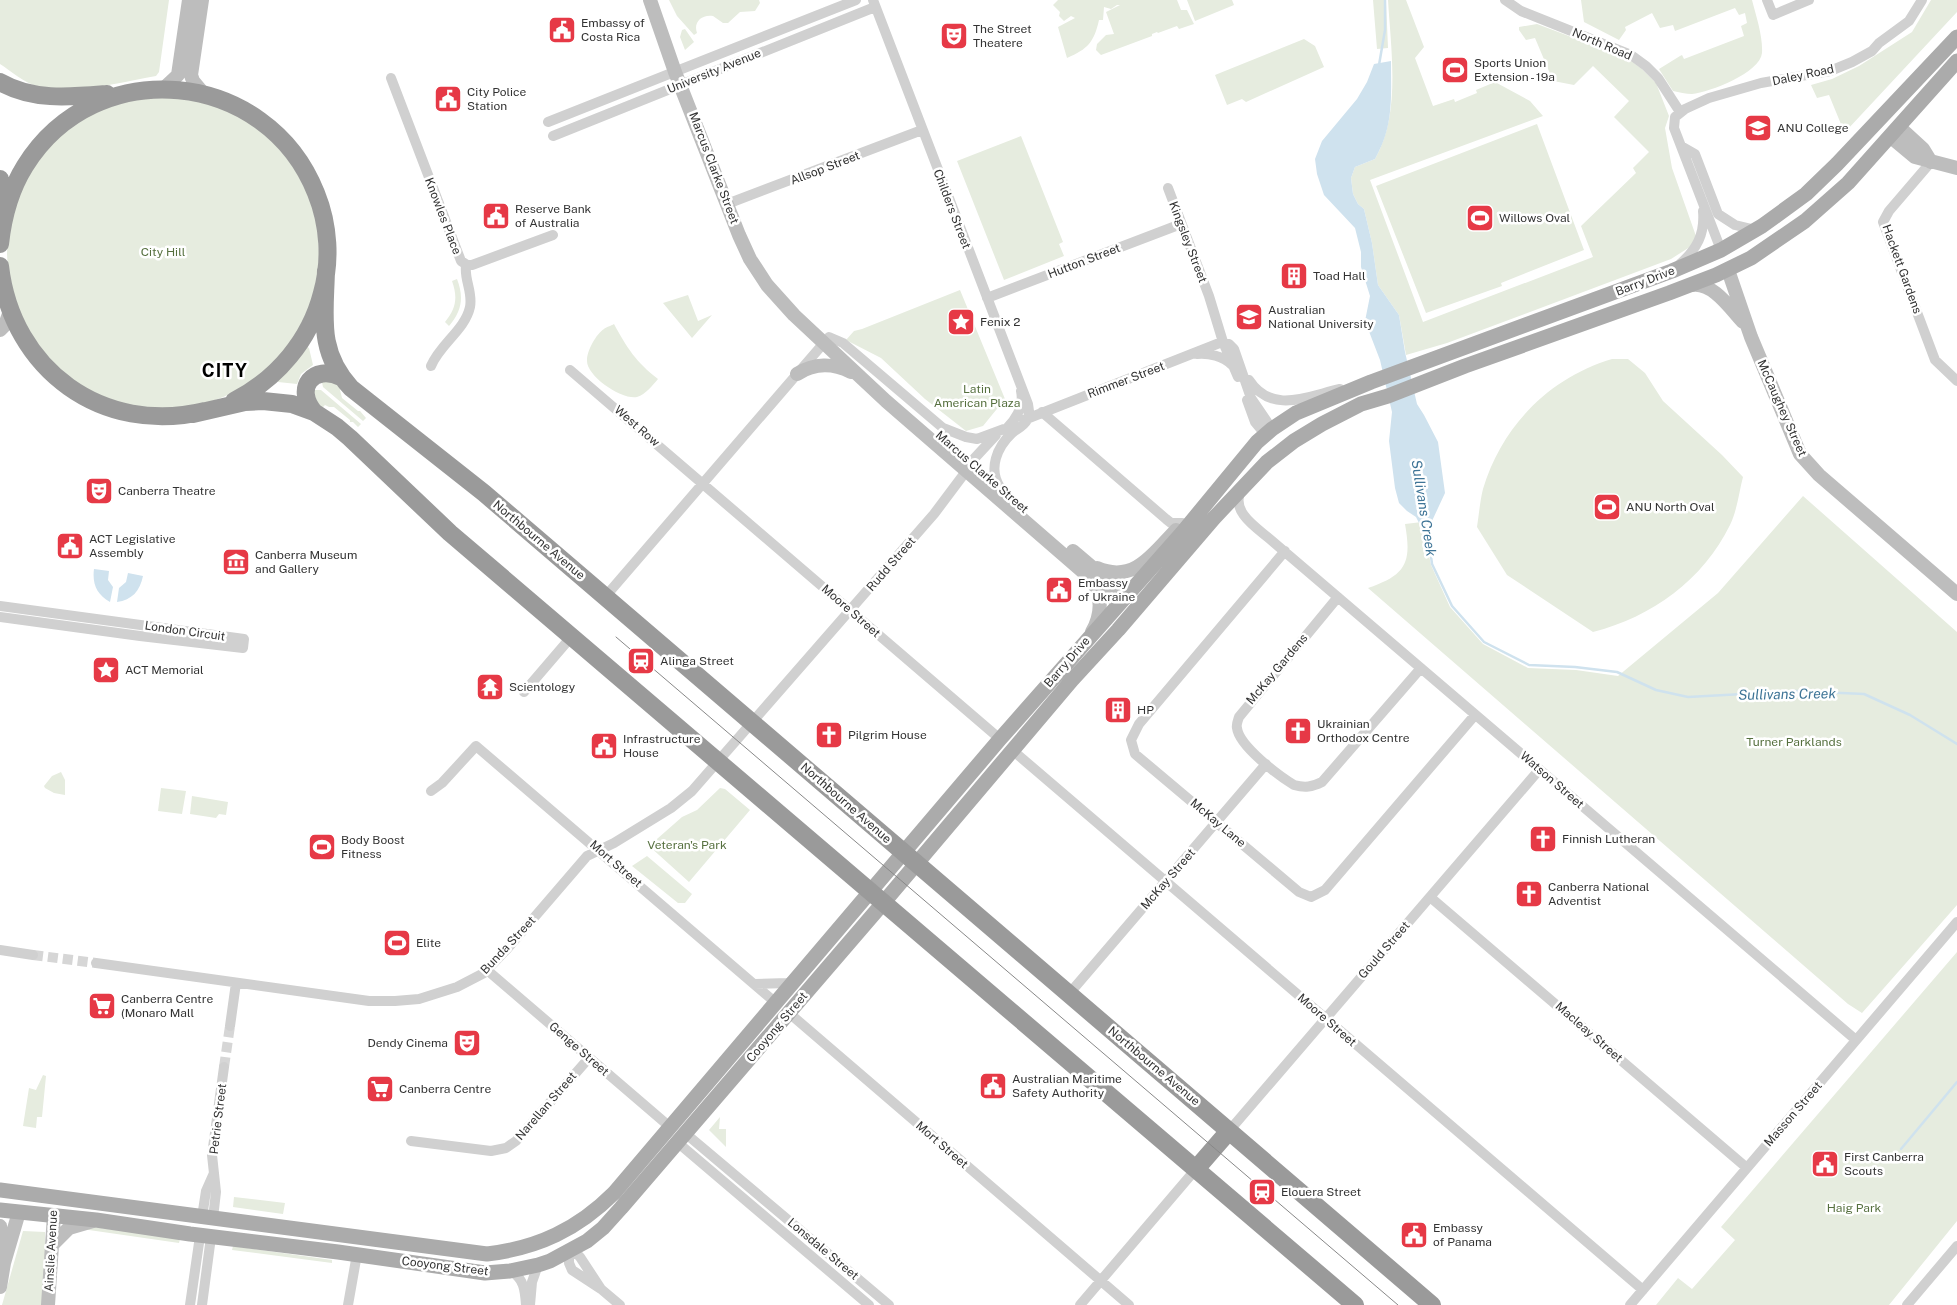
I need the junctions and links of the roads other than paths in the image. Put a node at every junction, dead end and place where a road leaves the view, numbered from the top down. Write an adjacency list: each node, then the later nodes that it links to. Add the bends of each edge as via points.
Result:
1 (189, 0): 16 (street, via 178,75)
2 (202, 0): 18 (street, via 191,75)
3 (650, 0): 12 (street, Marcus Clarke Street)
4 (856, 0): 12 (street, University Avenue)
5 (1505, 0): 19 (street, North Road, via 1521,11 1631,54 1658,78)
6 (1767, 0): 7 (street, via 1774,15)
7 (1809, 0)
8 (1922, 0): 19 (street, Daley Road, via 1909,21 1872,51 1852,62 1830,71 1761,83 1710,98)
9 (874, 4): 15 (street, University Avenue); 22 (street, Childers Street)
10 (1957, 37): 20 (main road, Barry Drive)
11 (1957, 61): 23 (main road, Barry Drive)
12 (675, 72): 15 (street, Marcus Clarke Street); 21 (street, University Avenue)
13 (391, 78): 38 (street, Knowles Place, via 459,258)
14 (0, 82): 17 (highway, via 22,91 57,98)
15 (680, 85): 24 (street, University Avenue); 31 (street, Marcus Clarke Street)
16 (163, 89): 17 (highway); 18 (highway)
17 (127, 93): 32 (highway, via 84,110 45,140 18,178)
18 (203, 94): 40 (highway, via 254,116 278,135 297,158 313,185 323,215)
19 (1680, 112): 25 (street, via 1675,118 1674,128)
20 (1879, 120): 23 (main road); 34 (main road, Barry Drive, via 1806,194)
21 (548, 122)
22 (922, 130): 31 (street, Allsop Street); 45 (street, Childers Street)
23 (1895, 132): 26 (street, via 1915,157); 41 (main road, Barry Drive, via 1848,183 1805,221)
24 (553, 136)
25 (1681, 146): 30 (street); 34 (street, via 1695,154 1718,214 1735,225)
26 (1931, 162): 27 (street); 60 (street, Hackett Gardens, via 1883,222 1935,360)
27 (1957, 168)
28 (0, 179): 32 (highway)
29 (1168, 188): 33 (street, Kingsley Street)
30 (1702, 202): 37 (street); 42 (street, via 1703,223 1698,243)
31 (728, 204): 49 (street, Marcus Clarke Street, via 750,259 767,285)
32 (2, 223): 36 (highway)
33 (1181, 224): 44 (street, Kingsley Street); 45 (street, Hutton Street)
34 (1756, 230): 37 (main road, Barry Drive)
35 (553, 235): 38 (street, Knowles Place, via 474,265)
36 (0, 244)
37 (1721, 250): 41 (main road, McCaughey Street); 42 (main road, Barry Drive)
38 (466, 265): 53 (street, via 465,275 471,297 468,312)
39 (0, 266): 46 (highway)
40 (326, 270): 57 (highway, Northbourne Avenue, via 325,339 329,355); 64 (highway, via 321,299 312,320 301,342 275,373 248,393 219,407)
41 (1728, 270): 43 (main road, Barry Drive); 47 (street, McCaughey Street)
42 (1672, 271): 59 (main road, Barry Drive)
43 (1692, 285): 47 (street, via 1711,290); 67 (main road, Barry Drive, via 1388,396 1304,444 1295,447)
44 (1208, 296): 50 (street, Kingsley Street); 51 (street, Kingsley Street)
45 (987, 298): 61 (street, Childers Street)
46 (10, 311): 48 (street); 64 (highway, via 37,357 53,375 80,394 116,410 142,416)
47 (1746, 324): 79 (street, McCaughey Street, via 1800,454 1819,475)
48 (0, 330)
49 (824, 342): 56 (street); 58 (street, Marcus Clarke Street); 66 (street, Marcus Clarke Street, via 829,337 843,343 939,426 980,439); 68 (street, Marcus Clarke Street, via 838,348)
50 (1224, 342): 51 (street, Kingsley Street, via 1231,345); 52 (street, Rimmer Street); 55 (street, Kingsley Street)
51 (1236, 353): 55 (street, Kingsley Street)
52 (1188, 356): 55 (street, via 1206,354 1223,358); 63 (street, Rimmer Street)
53 (431, 366)
54 (570, 370): 69 (street, West Row)
55 (1240, 372): 59 (street, via 1258,392 1279,401); 67 (street, Kingsley Street)
56 (797, 374): 58 (street, via 818,365 842,368); 69 (street)
57 (342, 377): 62 (highway, via 327,372 310,379 306,398); 80 (highway, Northbourne Avenue, via 366,401 461,474)
58 (860, 377): 68 (street, Marcus Clarke Street)
59 (1376, 380): 67 (main road, Barry Drive, via 1309,407)
60 (1957, 381)
61 (1019, 383): 65 (street, Childers Street, via 1028,404); 66 (street, Rimmer Street, via 1021,406)
62 (314, 412): 64 (highway, via 292,404 263,401); 91 (highway, via 336,427 450,533)
63 (1042, 412): 65 (street, Rimmer Street); 75 (street, via 1171,523)
64 (193, 414)
65 (1028, 418): 66 (street, Rimmer Street); 70 (street, Rimmer Street, via 1004,442 994,463 995,478)
66 (1005, 428): 68 (street, Rimmer Street)
67 (1274, 438): 71 (main road, Barry Drive, via 1255,474); 72 (main road, Barry Drive)
68 (969, 466): 70 (street, Marcus Clarke Street); 78 (street, Marcus Clarke Street); 84 (street, Rudd Street, via 934,514)
69 (703, 483): 80 (street); 84 (street, Moore Street)
70 (1000, 487): 77 (street, Marcus Clarke Street)
71 (1242, 488): 73 (main road, Barry Drive); 74 (street, Watson Street, via 1238,507)
72 (1208, 499): 75 (street); 82 (main road, Barry Drive, via 1182,534)
73 (1214, 518): 74 (street, Watson Street, via 1234,512); 85 (main road, Barry Drive)
74 (1248, 520): 76 (street, Watson Street)
75 (1182, 523): 77 (street, via 1134,569 1112,573)
76 (1285, 551): 81 (street, Watson Street); 102 (street, McKay Lane, via 1139,724 1131,740 1135,754)
77 (1085, 562): 82 (street, Marcus Clarke Street)
78 (1092, 580): 82 (street, Marcus Clarke Street); 92 (street, via 1100,607 1098,620)
79 (1957, 594)
80 (605, 597): 96 (highway, Northbourne Avenue)
81 (1338, 597): 93 (street, Watson Street); 99 (street, McKay Gardens, via 1239,717 1236,728 1240,737)
82 (1122, 600): 85 (main road, Marcus Clarke Street); 92 (main road, Barry Drive)
83 (0, 606): 87 (street, London Circuit)
84 (850, 611): 96 (street, Rudd Street); 97 (street, Moore Street)
85 (1134, 611): 97 (main road, Barry Drive)
86 (0, 617): 89 (street, London Circuit)
87 (102, 620): 88 (street, London Circuit); 89 (street)
88 (125, 623): 90 (street, London Circuit); 90 (street, London Circuit, via 243,644)
89 (87, 628): 90 (street, London Circuit)
90 (140, 636)
91 (572, 636): 94 (street); 98 (highway)
92 (1089, 637): 97 (main road, Barry Drive)
93 (1421, 668): 95 (street, Watson Street); 99 (street, McKay Gardens, via 1322,782 1312,787 1294,785)
94 (524, 692)
95 (1476, 715): 100 (street, Watson Street); 102 (street, McKay Lane, via 1325,890 1311,897 1298,892)
96 (751, 723): 98 (street, Rudd Street); 104 (highway, Northbourne Avenue)
97 (1005, 744): 104 (main road, Barry Drive); 105 (street, Moore Street)
98 (718, 761): 103 (street, Bunda Street, via 677,804); 106 (highway)
99 (1266, 764): 102 (street, McKay Street)
100 (1539, 770): 107 (street, Gould Street); 121 (street, Watson Street)
101 (431, 791): 103 (street, Mort Street, via 442,784 476,746)
102 (1216, 822): 105 (street, McKay Street)
103 (600, 851): 112 (street, Bunda Street, via 587,856); 115 (street, Mort Street)
104 (910, 858): 106 (main road, Barry Drive); 116 (highway, Northbourne Avenue)
105 (1166, 882): 116 (street, McKay Street); 119 (street, Moore Street)
106 (878, 897): 113 (main road, Cooyong Street); 118 (main road, Cooyong Street); 131 (highway)
107 (1430, 897): 119 (street, Gould Street); 130 (street, Macleay Street)
108 (1957, 922): 121 (street, Masson Street)
109 (0, 950): 110 (street)
110 (33, 955)
111 (96, 964): 114 (street, Bunda Street)
112 (487, 970): 114 (street, Bunda Street, via 457,988 419,999 395,1001 369,1001); 124 (street, Genge Street)
113 (797, 978): 115 (street, via 788,984); 117 (main road, Cooyong Street)
114 (236, 983): 120 (street)
115 (755, 984): 117 (street, Mort Street)
116 (1069, 994): 127 (highway, Northbourne Avenue)
117 (776, 1003): 118 (main road, Mort Street); 122 (main road, Cooyong Street)
118 (789, 1013): 123 (main road, Cooyong Street); 154 (street, Mort Street)
119 (1325, 1019): 127 (street, Gould Street); 156 (street, Moore Street)
120 (230, 1026)
121 (1856, 1040): 130 (street, Masson Street)
122 (740, 1046): 123 (main road); 126 (main road, Cooyong Street)
123 (752, 1057): 128 (main road, Cooyong Street)
124 (589, 1058): 126 (street, Genge Street); 129 (street, Narellan Street, via 516,1141 506,1148 491,1151)
125 (224, 1067): 140 (street, Petrie Street, via 212,1156 215,1170 206,1191)
126 (670, 1127): 128 (main road, Lonsdale Street); 142 (main road, Cooyong Street, via 614,1193)
127 (1229, 1131): 131 (highway); 169 (highway, Northbourne Avenue)
128 (681, 1137): 134 (street, Lonsdale Street); 136 (street, Lonsdale Street); 149 (main road, Cooyong Street, via 603,1228)
129 (411, 1141)
130 (1747, 1168): 156 (street, Masson Street)
131 (1196, 1169): 154 (street); 168 (highway)
132 (0, 1190): 133 (main road, Cooyong Street)
133 (21, 1193): 135 (main road, Cooyong Street); 138 (main road)
134 (756, 1193): 136 (street); 165 (street, Lonsdale Street)
135 (53, 1197): 139 (main road, Ainslie Avenue); 140 (main road, Cooyong Street)
136 (748, 1202): 164 (street, Lonsdale Street)
137 (0, 1210): 138 (main road, Cooyong Street)
138 (19, 1212): 139 (main road, Cooyong Street); 151 (street)
139 (54, 1215): 141 (main road, Cooyong Street); 147 (street, Ainslie Avenue)
140 (208, 1217): 144 (main road, Cooyong Street); 146 (main road, Petrie Street)
141 (96, 1220): 146 (main road, Cooyong Street); 147 (street, via 69,1228)
142 (581, 1221): 145 (main road, Cooyong Street); 149 (main road, via 568,1241)
143 (0, 1226): 151 (street)
144 (355, 1237): 145 (main road, Cooyong Street, via 487,1254 516,1250); 150 (main road)
145 (546, 1240): 149 (main road, via 564,1245)
146 (205, 1243): 150 (main road, Cooyong Street); 158 (street); 159 (street)
147 (52, 1245): 157 (street, Ainslie Avenue)
148 (1957, 1246): 171 (street)
149 (569, 1252): 152 (main road, Cooyong Street); 163 (street, via 572,1270 601,1288)
150 (355, 1254): 153 (main road, Cooyong Street, via 485,1273); 160 (street)
151 (4, 1263): 155 (street)
152 (538, 1265): 153 (main road, Cooyong Street); 162 (street, via 532,1282)
153 (510, 1271): 161 (street, via 517,1274 523,1284)
154 (1101, 1281): 166 (street); 167 (street, Mort Street)
155 (0, 1287)
156 (1643, 1290): 170 (street, Masson Street)
157 (48, 1305)
158 (190, 1305)
159 (202, 1305)
160 (348, 1305)
161 (526, 1305)
162 (530, 1305)
163 (620, 1305)
164 (869, 1305)
165 (889, 1305)
166 (1080, 1305)
167 (1130, 1305)
168 (1355, 1305)
169 (1432, 1305)
170 (1630, 1305)
171 (1907, 1305)

